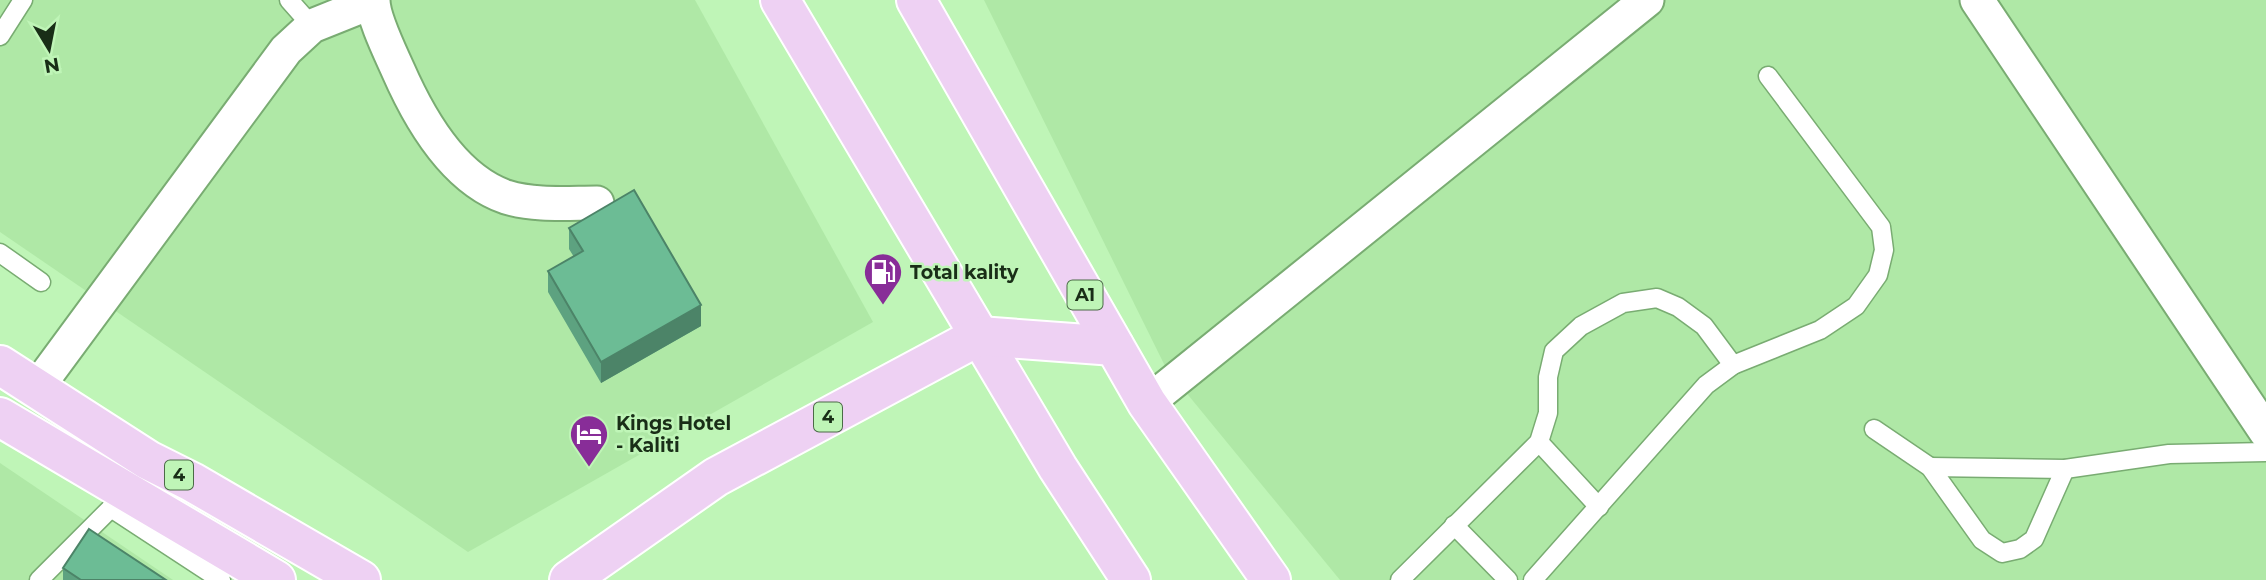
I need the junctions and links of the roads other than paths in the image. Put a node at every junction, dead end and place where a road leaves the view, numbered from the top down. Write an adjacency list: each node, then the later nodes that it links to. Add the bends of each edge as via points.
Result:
1 (23, 0): 9 (lane)
2 (289, 0): 8 (lane)
3 (780, 0): 14 (main road)
4 (916, 0): 15 (main road, A1)
5 (1647, 0): 19 (street)
6 (1977, 0): 22 (street)
7 (372, 1): 8 (street); 11 (street, via 405,86 438,145 481,185 507,197 538,203)
8 (312, 26): 18 (street, via 286,50)
9 (0, 36)
10 (1768, 76): 17 (lane, via 1881,227 1884,250 1878,275 1856,306 1820,330)
11 (597, 203)
12 (0, 253): 13 (lane)
13 (41, 282)
14 (979, 336): 15 (main road); 35 (main road, 4, via 716,477); 36 (main road)
15 (1114, 346): 19 (main road, A1)
16 (0, 365): 18 (main road, 4)
17 (1733, 365): 23 (lane, via 1704,326 1678,307 1657,298 1623,303 1581,326 1554,351 1548,413); 29 (lane, via 1706,385)
18 (36, 389): 25 (main road, 4)
19 (1147, 404): 37 (main road, A1)
20 (0, 417): 28 (main road)
21 (1874, 429): 26 (lane)
22 (2266, 432)
23 (1539, 442): 29 (lane); 30 (lane)
24 (2266, 452): 27 (lane, via 2169,454)
25 (148, 460): 28 (lane); 34 (main road, 4)
26 (1930, 467): 27 (lane); 27 (lane, via 1982,540 2002,553 2020,549 2034,539)
27 (2065, 469)
28 (118, 500): 31 (lane); 32 (lane); 33 (main road)
29 (1599, 507): 40 (lane)
30 (1454, 525): 38 (lane); 39 (lane)
31 (39, 580)
32 (222, 580)
33 (276, 580)
34 (361, 580)
35 (569, 580)
36 (1131, 580)
37 (1271, 580)
38 (1400, 580)
39 (1508, 580)
40 (1533, 580)

